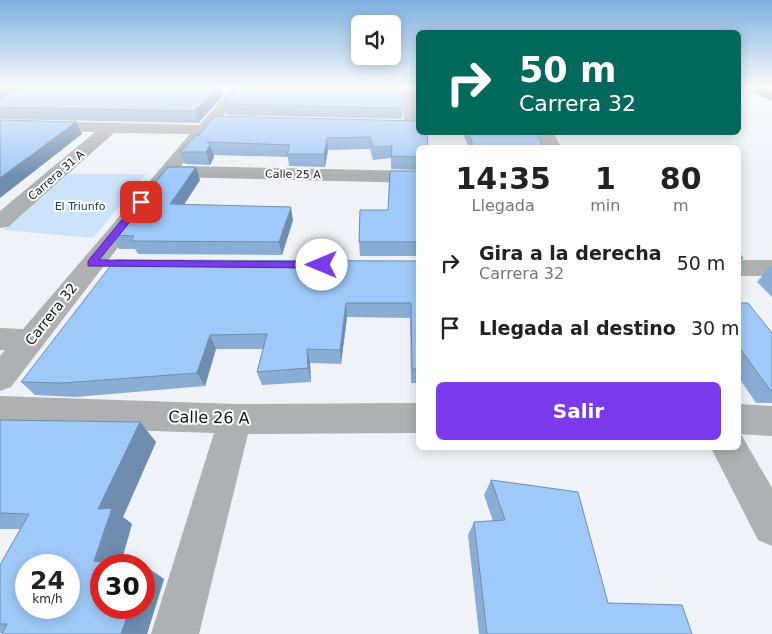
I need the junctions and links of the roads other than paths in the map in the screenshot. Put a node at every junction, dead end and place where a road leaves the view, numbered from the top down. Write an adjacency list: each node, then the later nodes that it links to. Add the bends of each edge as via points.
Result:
1 (219, 117): 2 (street, Carrera 32)
2 (214, 124): 6 (street); 7 (street, Carrera 32)
3 (0, 125): 6 (street)
4 (392, 125): 5 (street)
5 (415, 125)
6 (111, 127): 9 (street, Carrera 31 A)
7 (166, 171): 8 (street, Calle 25 A); 10 (street, Carrera 32)
8 (416, 177)
9 (0, 222)
10 (91, 264): 11 (street); 15 (street, Carrera 32)
11 (121, 264)
12 (741, 268): 13 (street)
13 (772, 268)
14 (0, 339): 15 (street)
15 (30, 340): 16 (street, Carrera 32)
16 (0, 378)
17 (0, 411): 19 (street, Calle 26 A)
18 (416, 418): 19 (street, Calle 26 A)
19 (235, 419): 24 (street)
20 (741, 419): 21 (street)
21 (772, 421)
22 (730, 450): 23 (street)
23 (772, 526)
24 (175, 634)

